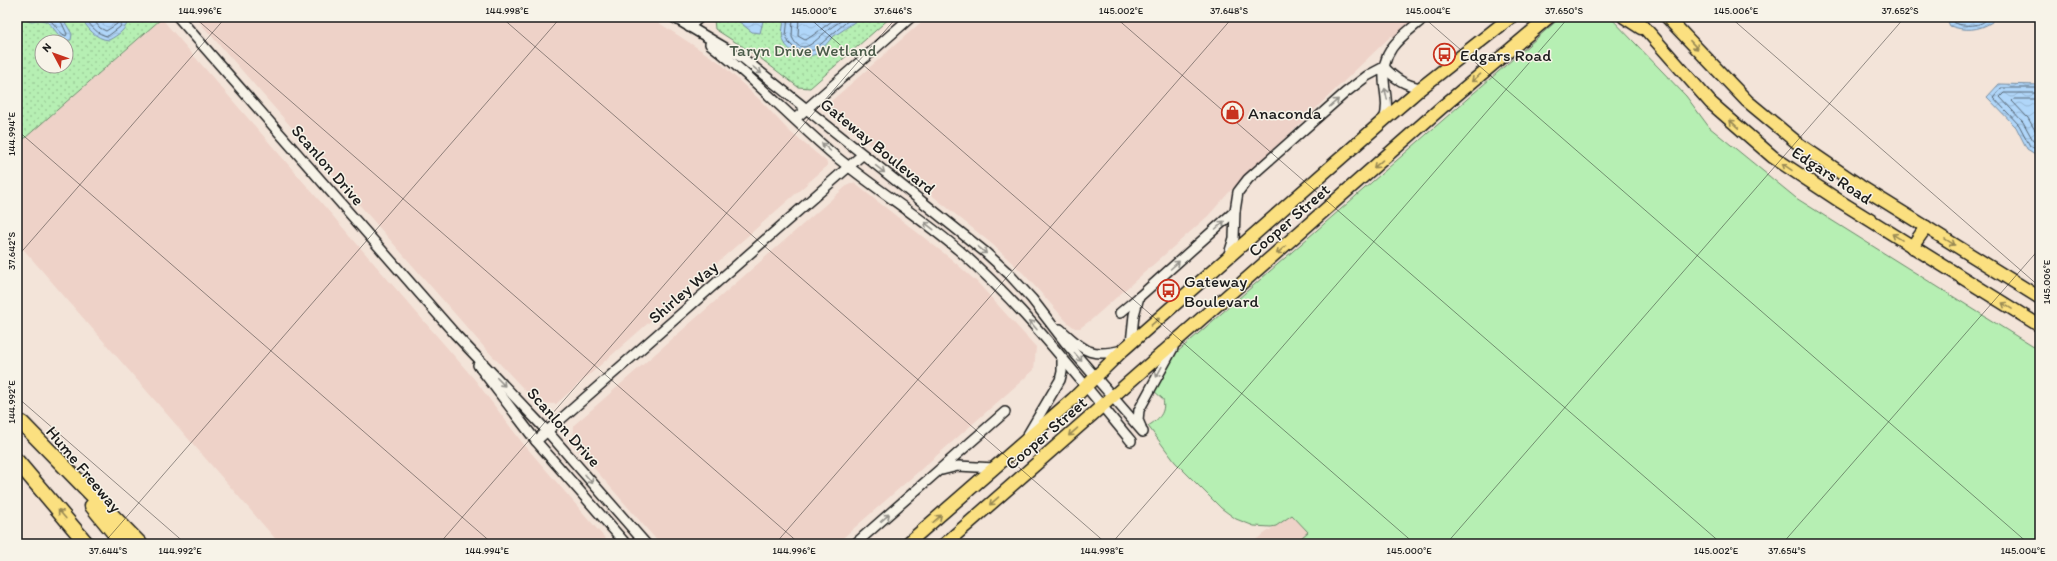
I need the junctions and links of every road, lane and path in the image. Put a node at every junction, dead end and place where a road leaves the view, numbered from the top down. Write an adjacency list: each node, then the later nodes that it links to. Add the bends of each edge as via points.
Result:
1 (178, 17): 31 (street, Scanlon Drive)
2 (673, 17): 11 (street, Gateway Boulevard)
3 (700, 17): 11 (street)
4 (911, 17): 15 (street)
5 (1425, 17): 13 (street, via 1391,48)
6 (1511, 17): 14 (main road, Cooper Street)
7 (1549, 17): 32 (main road, Cooper Street, one-way to 32, via 1441,108)
8 (1624, 17): 12 (main road)
9 (1635, 17): 12 (main road, Edgars Road)
10 (1667, 17): 21 (main road, Edgars Road, one-way to 21, via 1729,82 1783,132 1834,169)
11 (689, 27): 15 (street, Gateway Boulevard, one-way to 15, via 744,59); 16 (street, Gateway Boulevard, via 740,67)
12 (1651, 33): 23 (main road, Edgars Road, one-way to 12, via 1798,174 1757,144 1712,103)
13 (1384, 67): 14 (street, via 1402,82); 17 (street, one-way to 13, via 1388,100); 20 (street, Cooper Street, one-way to 13, via 1238,192 1248,179 1345,93)
14 (1422, 88): 17 (main road, Cooper Street)
15 (806, 109): 16 (street); 18 (street, Gateway Boulevard)
16 (794, 119): 19 (street, Gateway Boulevard, one-way to 16)
17 (1384, 120): 25 (main road, Cooper Street)
18 (862, 155): 19 (street, Shirley Way); 22 (street, Gateway Boulevard, one-way to 22)
19 (850, 168): 24 (street, Gateway Boulevard, one-way to 19); 41 (street, Shirley Way)
20 (1235, 211): 25 (street, Cooper Street, via 1234,238); 26 (street, one-way to 20)
21 (1926, 227): 23 (main road); 27 (main road, Edgars Road, one-way to 27)
22 (969, 240): 24 (street); 29 (street, Gateway Boulevard, one-way to 29, via 1008,273)
23 (1912, 247): 30 (main road, Edgars Road, one-way to 23)
24 (961, 252): 34 (street, Gateway Boulevard, one-way to 24, via 1000,288)
25 (1228, 258): 33 (main road, Cooper Street, one-way to 25)
26 (1139, 297): 28 (street); 33 (street)
27 (2040, 298)
28 (1120, 313)
29 (1048, 317): 33 (street, via 1077,344 1091,352 1100,355); 35 (street, Gateway Boulevard, one-way to 35, via 1065,342)
30 (2040, 326)
31 (455, 334): 41 (street, Scanlon Drive, one-way to 41); 42 (street, Scanlon Drive)
32 (1179, 339): 37 (main road, Cooper Street); 37 (street, Gateway Boulevard, one-way to 37, via 1139,410 1138,420 1143,432)
33 (1127, 347): 35 (main road, Cooper Street)
34 (1062, 359): 36 (street, Gateway Boulevard); 44 (street, via 1060,380)
35 (1095, 376): 36 (main road, Cooper Street); 37 (street, Gateway Boulevard)
36 (1086, 387): 38 (street, Gateway Boulevard); 44 (main road, Cooper Street)
37 (1113, 396): 38 (main road, Cooper Street)
38 (1102, 406): 43 (street, Gateway Boulevard); 55 (main road, Cooper Street, one-way to 55)
39 (1005, 412): 47 (street, Cooper Street)
40 (20, 420): 49 (highway, Hume Freeway); 50 (highway)
41 (548, 432): 42 (street, Shirley Way); 52 (street, Scanlon Drive, one-way to 52)
42 (536, 441): 51 (street, Scanlon Drive)
43 (1131, 441)
44 (1021, 446): 46 (main road, Cooper Street)
45 (17, 461): 48 (highway, one-way to 45)
46 (995, 468): 47 (street, Cooper Street, via 958,466); 54 (main road, Cooper Street, one-way to 46)
47 (937, 473): 53 (street, Cooper Street, one-way to 47)
48 (87, 544)
49 (123, 544)
50 (140, 544)
51 (626, 544)
52 (646, 544)
53 (855, 544)
54 (907, 544)
55 (945, 544)

